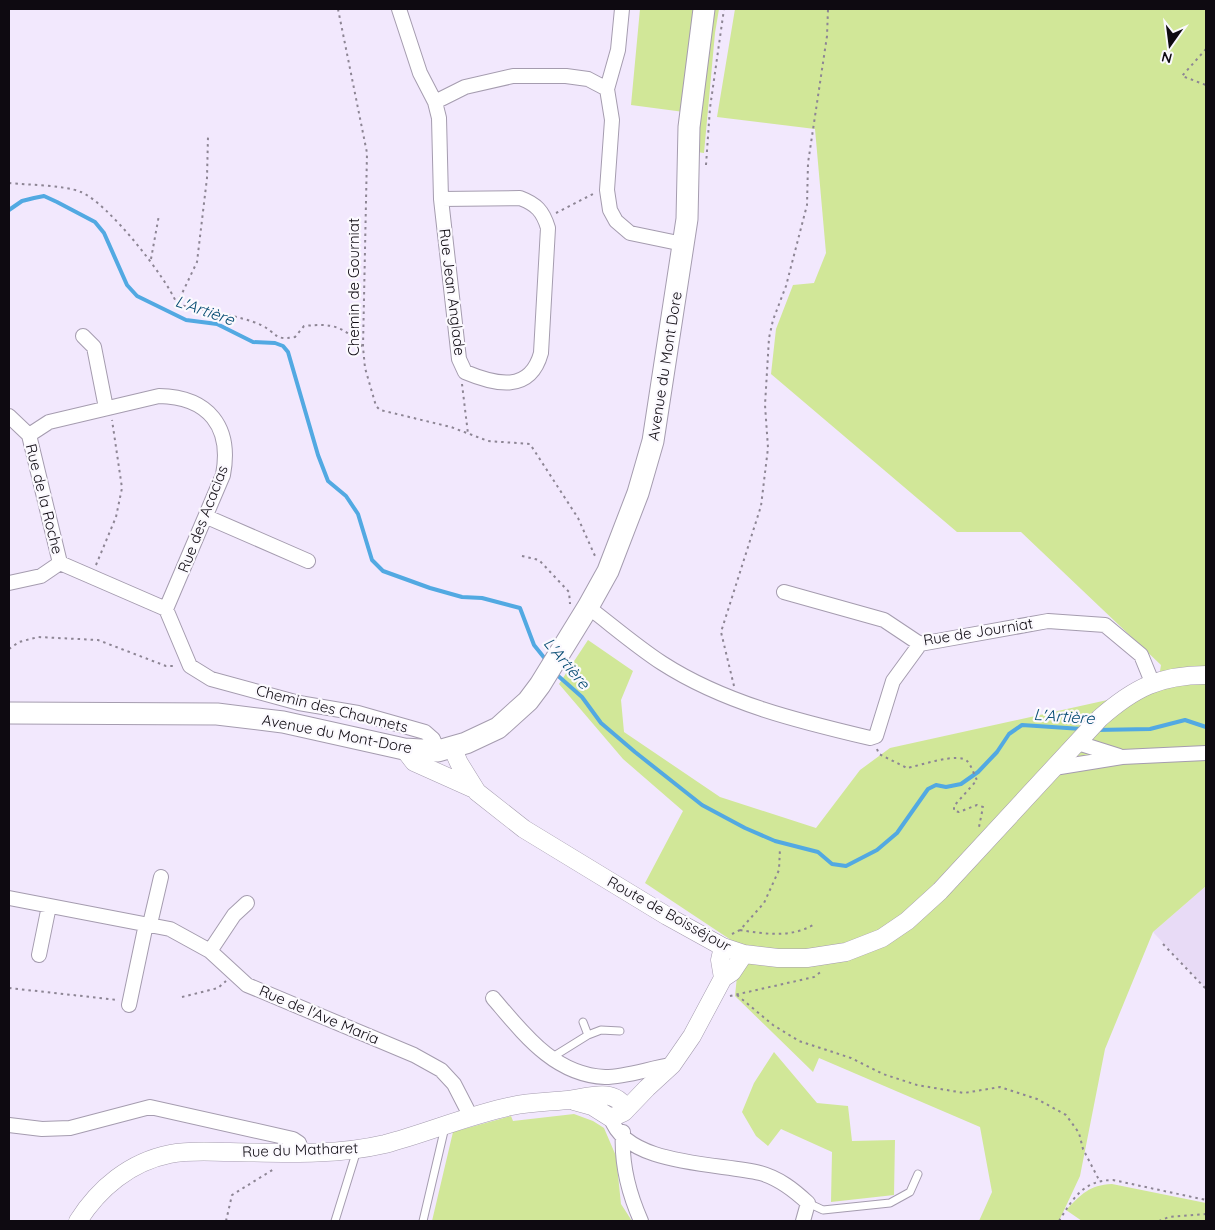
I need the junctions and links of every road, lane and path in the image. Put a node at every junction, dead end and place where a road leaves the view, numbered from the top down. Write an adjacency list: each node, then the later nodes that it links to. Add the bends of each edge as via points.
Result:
1 (338, 9): 22 (path, Chemin de Gourniat, via 367,153)
2 (399, 9): 10 (street, Rue Jean Anglade, via 420,73)
3 (622, 9): 9 (street, via 618,50)
4 (704, 9): 18 (main road, Avenue du Mont Dore, via 688,127 687,218)
5 (724, 9): 12 (path)
6 (828, 9): 43 (path, via 808,164 807,204 769,338 765,405 768,448 761,506 721,632)
7 (1206, 50): 8 (path, via 1182,76)
8 (1206, 85)
9 (607, 89): 10 (street, via 588,79 512,76 465,86); 18 (street, via 612,120 607,190 610,210 616,221 630,233)
10 (435, 102): 15 (street, Rue Jean Anglade, via 439,118)
11 (208, 136): 20 (path, via 197,262)
12 (705, 169)
13 (9, 183): 19 (path, via 81,192 107,212)
14 (594, 185): 17 (path, via 593,194)
15 (441, 198): 17 (street, via 520,198 532,203); 23 (street, Rue Jean Anglade, via 458,350)
16 (159, 215): 19 (path)
17 (545, 216): 23 (street, Rue Jean Anglade, via 548,228 537,366 519,382 508,383)
18 (683, 244): 32 (main road, Avenue du Mont Dore, via 654,441)
19 (151, 259): 20 (path)
20 (177, 304): 22 (path, via 254,322 283,340 295,337 304,326 335,326 350,333)
21 (83, 336): 24 (street, via 94,347)
22 (363, 347): 26 (path, Chemin de Gourniat, via 365,368 380,410 451,426)
23 (465, 372): 26 (path, via 462,383)
24 (108, 408): 27 (street, Rue des Acacias, via 49,422); 28 (street, Rue des Acacias, via 159,396 176,396 206,410 217,422 225,440 226,459); 33 (path, via 122,488 116,516)
25 (9, 416): 27 (street, Rue de la Roche)
26 (468, 434): 32 (path, Chemin de Gourniat, via 488,441 525,442 535,449 578,518 597,562)
27 (28, 435): 31 (street, Rue de la Roche)
28 (207, 517): 30 (street); 37 (street, Rue des Acacias)
29 (522, 556): 36 (path, via 539,560)
30 (308, 561)
31 (60, 563): 33 (street, Rue de la Roche); 34 (street, via 41,576)
32 (608, 571): 36 (main road, Avenue du Mont-Dore)
33 (91, 576): 37 (street, Rue de la Roche)
34 (9, 583)
35 (784, 592): 38 (street, Rue de Journiat, via 884,620)
36 (579, 606): 43 (street, via 662,663); 47 (main road, Avenue du Mont-Dore, via 562,651 528,701 498,728)
37 (166, 609): 40 (street)
38 (920, 644): 42 (street, Rue de Journiat, via 1048,621 1105,625 1141,655); 45 (street, via 893,681 880,728)
39 (9, 649): 40 (path, via 19,642 38,637 98,640 166,666)
40 (190, 666): 47 (street, Chemin des Chaumets, via 211,679 425,732)
41 (1206, 675): 42 (street, Route de Boisséjour, via 1181,675)
42 (1152, 682): 46 (street, Route de Boisséjour, via 1122,699)
43 (738, 700): 45 (street, via 772,713)
44 (9, 713): 48 (main road, Avenue du Mont-Dore, via 217,714 309,727)
45 (873, 737): 54 (path, via 879,754 906,768 950,758 962,758 968,762 977,780 954,810 959,812 977,805 983,807)
46 (1078, 743): 50 (street); 51 (street, Route de Boisséjour)
47 (452, 747): 48 (main road, Avenue du Mont-Dore); 52 (street); 53 (street, via 470,765)
48 (404, 750): 52 (street, Route de Boisséjour, via 414,762)
49 (1206, 753): 50 (street)
50 (1122, 757): 51 (street)
51 (1054, 768): 67 (street, Route de Boisséjour, via 940,891 907,921 882,938)
52 (446, 774): 53 (street, Route de Boisséjour)
53 (468, 780): 63 (street, Route de Boisséjour, via 524,829)
54 (978, 830)
55 (780, 848): 61 (path, via 779,870 764,903 740,930 779,935 802,931)
56 (161, 877): 60 (street)
57 (9, 898): 59 (street, Rue de l'Ave Maria)
58 (247, 903): 64 (street, via 234,915)
59 (49, 906): 60 (street, Rue de l'Ave Maria); 66 (street)
60 (148, 924): 64 (street, Rue de l'Ave Maria, via 170,929); 76 (street)
61 (813, 925)
62 (1163, 944): 71 (path)
63 (723, 947): 65 (street, Route de Boisséjour); 69 (street, via 720,960)
64 (210, 950): 68 (street, Rue de l'Ave Maria)
65 (744, 954): 67 (street, Route de Boisséjour, via 778,958); 69 (street, Rue du Matharet, via 732,972)
66 (39, 955)
67 (832, 955): 72 (path, via 833,963 814,976)
68 (233, 974): 73 (path, via 218,988); 86 (street, Rue de l'Ave Maria, via 247,985 414,1055 441,1070 454,1084)
69 (723, 978): 75 (street, Rue du Matharet)
70 (9, 988): 76 (path)
71 (1206, 989)
72 (736, 995): 75 (path); 93 (path, via 799,1041 851,1058 883,1074 964,1093 1000,1087 1037,1098 1066,1114 1080,1132 1083,1149)
73 (182, 998)
74 (493, 998): 80 (street, via 531,1042)
75 (711, 998): 81 (street, Rue du Matharet, via 692,1036)
76 (129, 1003)
77 (583, 1022): 79 (lane)
78 (620, 1031): 79 (lane, via 601,1030)
79 (588, 1035): 80 (lane)
80 (551, 1058): 81 (street, via 576,1070 604,1077)
81 (672, 1065): 82 (street, Rue du Matharet)
82 (646, 1088): 83 (street, Rue du Matharet); 85 (street, Rue du Matharet)
83 (613, 1097): 84 (street, Rue du Matharet, via 582,1096); 85 (street, via 618,1099)
84 (571, 1100): 85 (street, Rue du Matharet); 86 (street, Rue du Matharet, via 513,1106)
85 (616, 1113): 89 (street)
86 (471, 1117): 88 (street, Rue du Matharet)
87 (9, 1125): 91 (street, via 70,1128 150,1108 293,1138 299,1143)
88 (445, 1126): 90 (street, Rue du Matharet); 100 (lane)
89 (622, 1138): 95 (street, via 689,1163 761,1173 791,1187); 101 (street, via 630,1192)
90 (357, 1150): 91 (street, Rue du Matharet); 99 (lane)
91 (294, 1153): 97 (street, Rue du Matharet, via 192,1152 150,1160 113,1180 99,1192); 98 (path, via 269,1173 232,1195)
92 (918, 1174): 95 (lane, via 910,1192 890,1203 823,1210)
93 (1099, 1180): 94 (path, via 1114,1180); 103 (path, via 1084,1187)
94 (1206, 1200)
95 (808, 1203): 102 (street)
96 (1206, 1214): 104 (path)
97 (78, 1221)
98 (226, 1221)
99 (335, 1221)
100 (423, 1221)
101 (641, 1221)
102 (803, 1221)
103 (1058, 1221)
104 (1159, 1221)

